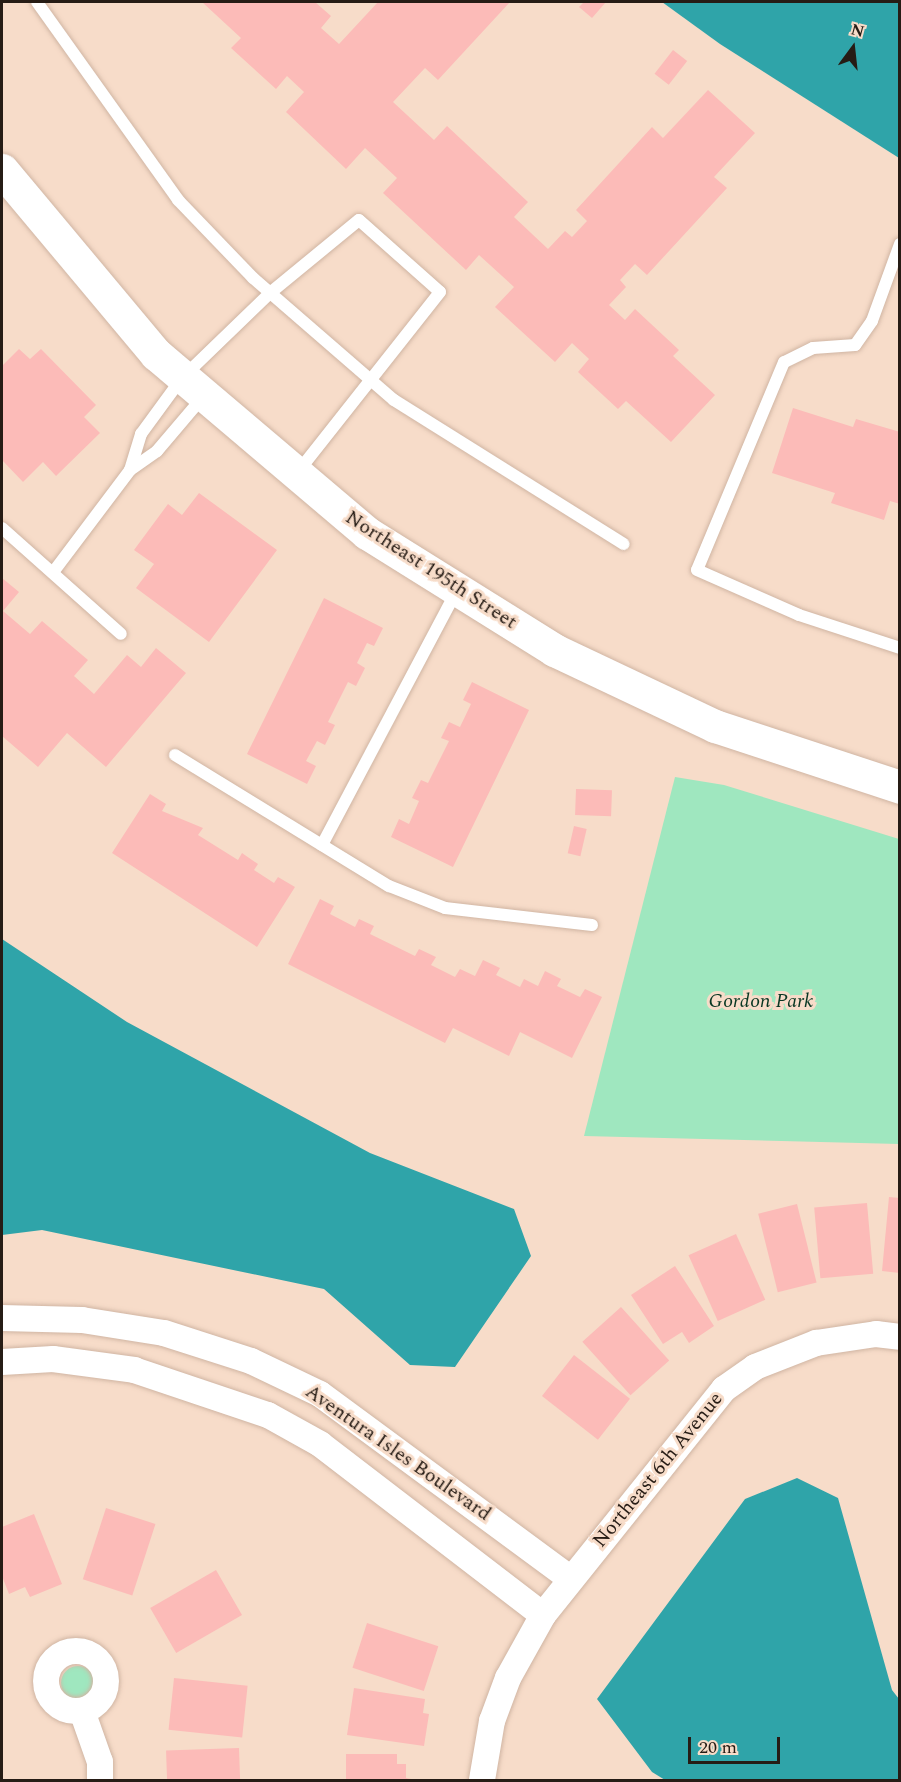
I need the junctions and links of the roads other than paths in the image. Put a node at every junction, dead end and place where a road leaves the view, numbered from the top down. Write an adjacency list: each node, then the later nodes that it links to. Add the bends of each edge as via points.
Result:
1 (37, 2): 4 (lane, via 178,200)
2 (2, 170): 6 (street, Northeast 195th Street, via 156,354)
3 (900, 244): 14 (lane, via 872,321 855,345 813,348 784,362 697,570 799,615)
4 (270, 293): 5 (lane); 5 (lane, via 358,220 440,292); 6 (lane)
5 (371, 380): 8 (lane); 10 (lane, via 394,400)
6 (192, 387): 7 (lane, via 157,451); 7 (lane, via 141,434); 8 (street, Northeast 195th Street)
7 (130, 470): 11 (lane)
8 (296, 474): 12 (street, Northeast 195th Street, via 368,533)
9 (2, 528): 11 (lane)
10 (624, 544)
11 (54, 571): 13 (lane)
12 (457, 590): 16 (street, Northeast 195th Street, via 554,650 715,726); 17 (lane)
13 (121, 634)
14 (900, 648)
15 (175, 755): 17 (lane)
16 (900, 787)
17 (322, 845): 18 (lane, via 389,886 445,908)
18 (592, 925)
19 (2, 1318): 22 (street, Aventura Isles Boulevard, via 82,1320 164,1333 251,1361 320,1394)
20 (900, 1337): 22 (street, Northeast 6th Avenue, via 876,1334 816,1343 755,1367 724,1389)
21 (2, 1362): 23 (street, Aventura Isles Boulevard, via 53,1359 134,1370 268,1415 320,1444)
22 (570, 1578): 23 (street, Northeast 6th Avenue)
23 (543, 1615): 26 (street, Northeast 6th Avenue, via 508,1678 492,1721)
24 (82, 1711): 25 (street, via 100,1762)
25 (100, 1780)
26 (482, 1780)

